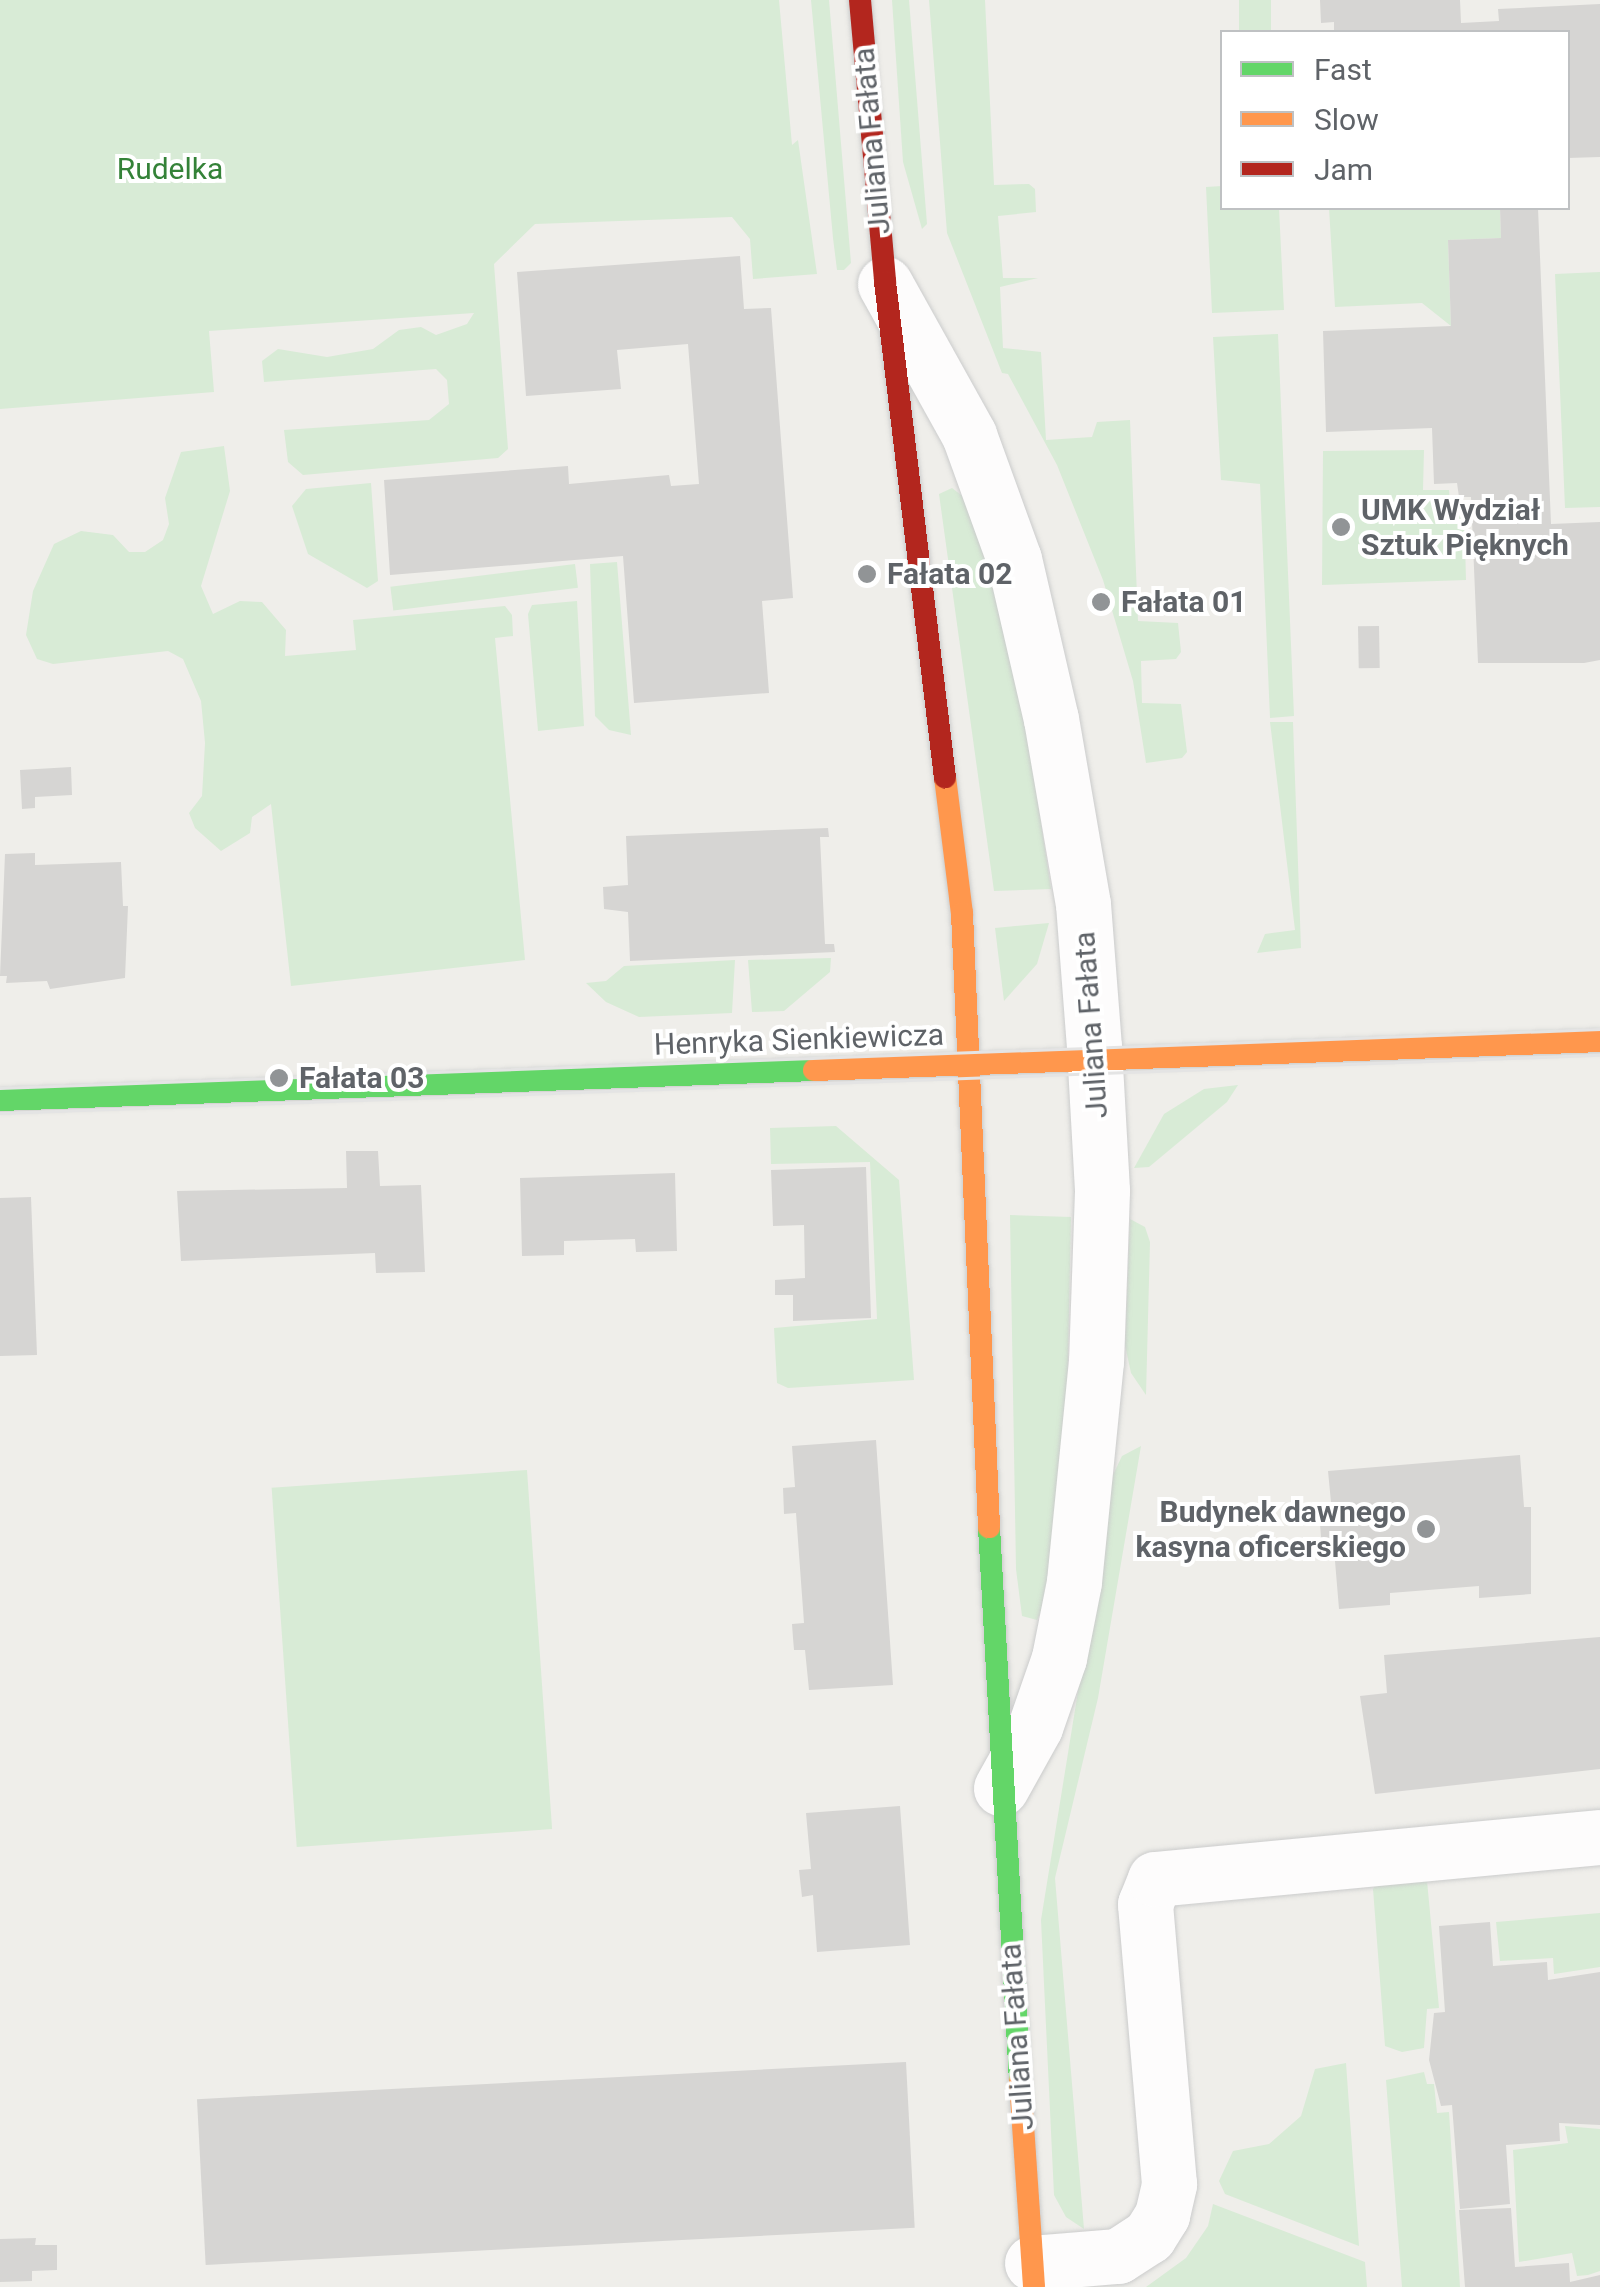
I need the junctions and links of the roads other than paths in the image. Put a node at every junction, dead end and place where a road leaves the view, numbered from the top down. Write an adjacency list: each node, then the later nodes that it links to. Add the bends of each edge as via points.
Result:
1 (860, 0): 2 (street, Juliana Fałata)
2 (885, 282): 4 (street, Juliana Fałata, via 969,435 1014,559 1052,719 1083,904); 5 (street, Juliana Fałata, via 962,913)
3 (1600, 1041): 4 (street, Henryka Sienkiewicza)
4 (1095, 1061): 5 (street, Henryka Sienkiewicza); 7 (street, Juliana Fałata, via 1102,1192 1096,1361 1074,1582 1042,1710)
5 (970, 1064): 6 (street, Henryka Sienkiewicza); 7 (street, Juliana Fałata)
6 (0, 1100)
7 (1001, 1788): 9 (street, Juliana Fałata)
8 (1600, 1837): 9 (street, via 1155,1879 1145,1904 1169,2184 1162,2215 1149,2236 1118,2256)
9 (1033, 2275)

